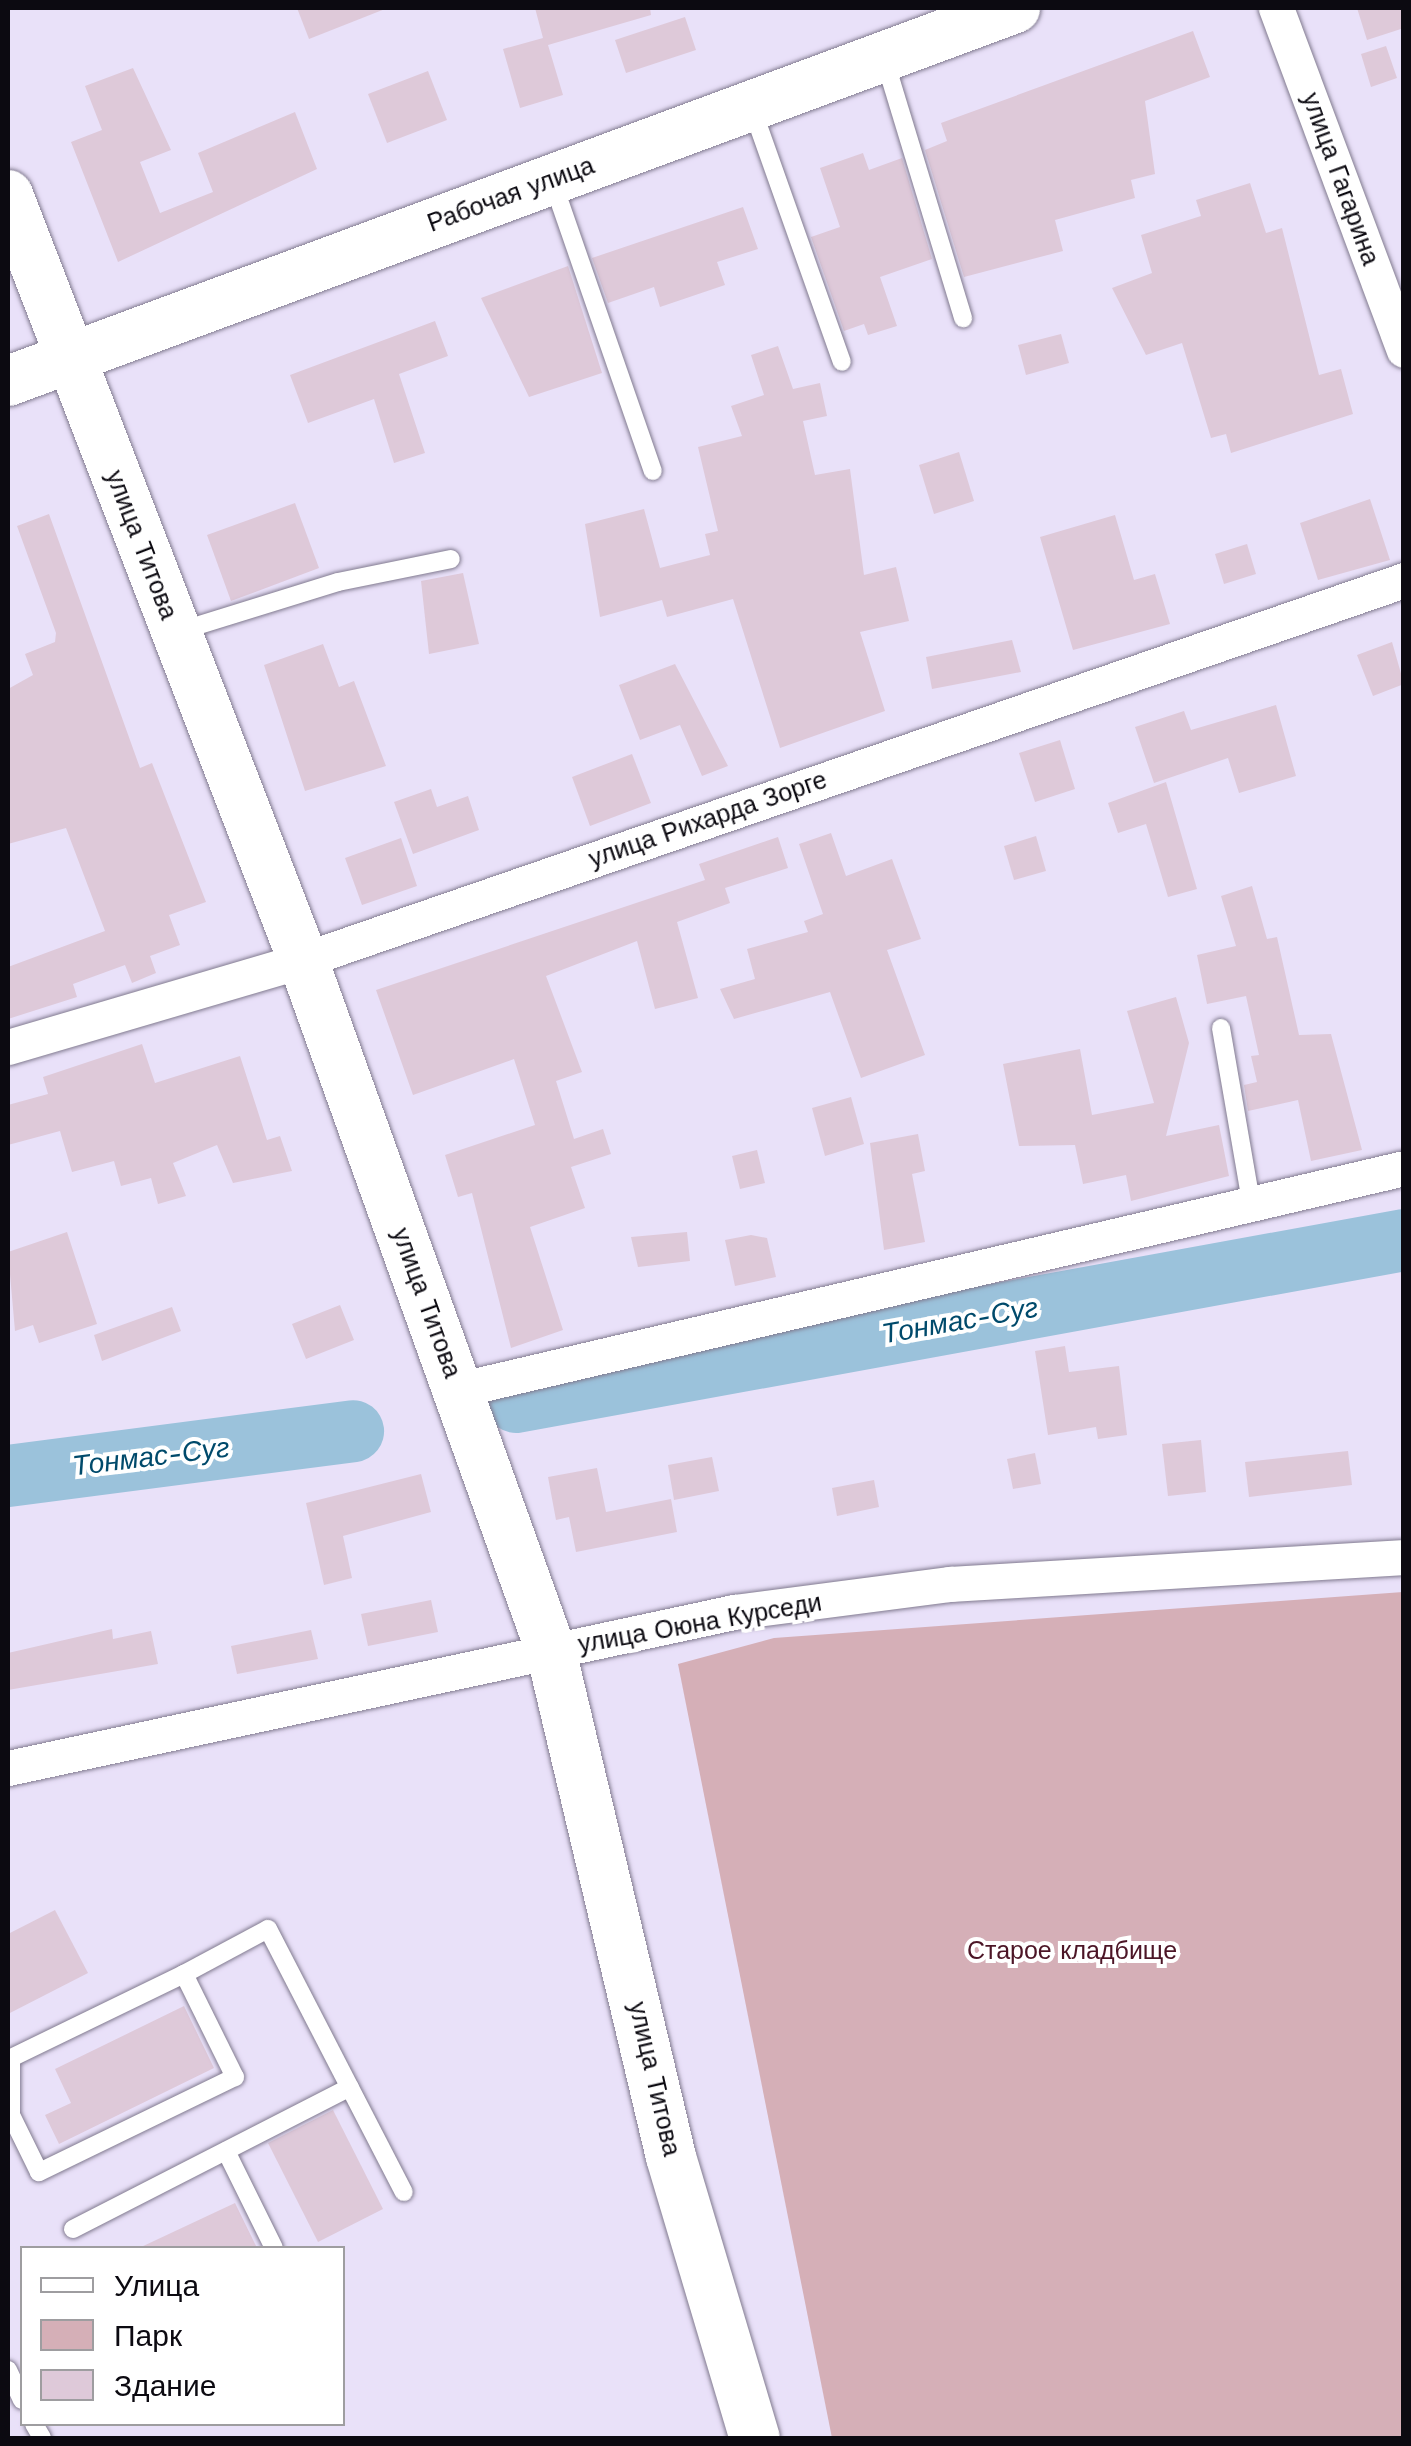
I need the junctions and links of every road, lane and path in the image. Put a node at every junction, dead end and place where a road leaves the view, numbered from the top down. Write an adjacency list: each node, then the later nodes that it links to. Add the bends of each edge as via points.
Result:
1 (1015, 8): 3 (main road, Рабочая улица)
2 (1276, 8): 8 (street, улица Гагарина)
3 (884, 56): 4 (main road, Рабочая улица); 7 (lane)
4 (751, 106): 5 (main road, Рабочая улица); 10 (lane)
5 (552, 180): 9 (main road, Рабочая улица); 12 (lane)
6 (8, 195): 9 (main road, улица Титова)
7 (963, 318)
8 (1404, 350)
9 (69, 357): 11 (main road, Рабочая улица); 15 (main road, улица Титова)
10 (842, 362)
11 (8, 381)
12 (653, 471)
13 (451, 559): 15 (lane, via 338,582)
14 (1404, 580): 16 (street, улица Рихарда Зорге)
15 (175, 632): 16 (main road, улица Титова)
16 (302, 960): 18 (street, улица Рихарда Зорге); 21 (main road, улица Титова)
17 (1221, 1028): 20 (lane)
18 (8, 1047)
19 (1404, 1168): 20 (street)
20 (1251, 1200): 21 (street)
21 (457, 1390): 23 (main road, улица Титова)
22 (1404, 1557): 23 (street, улица Оюна Курседи, via 950,1584 734,1612)
23 (551, 1651): 24 (street, улица Оюна Курседи); 34 (main road, улица Титова, via 671,2157)
24 (8, 1768)
25 (184, 1974): 26 (lane, via 268,1929); 27 (lane, via 12,2058); 27 (lane, via 234,2077 39,2172)
26 (350, 2087): 28 (lane); 29 (lane)
27 (9, 2115)
28 (226, 2150): 30 (lane); 31 (lane)
29 (404, 2192)
30 (73, 2229)
31 (273, 2246)
32 (8, 2370): 33 (lane)
33 (20, 2396)
34 (755, 2438)

